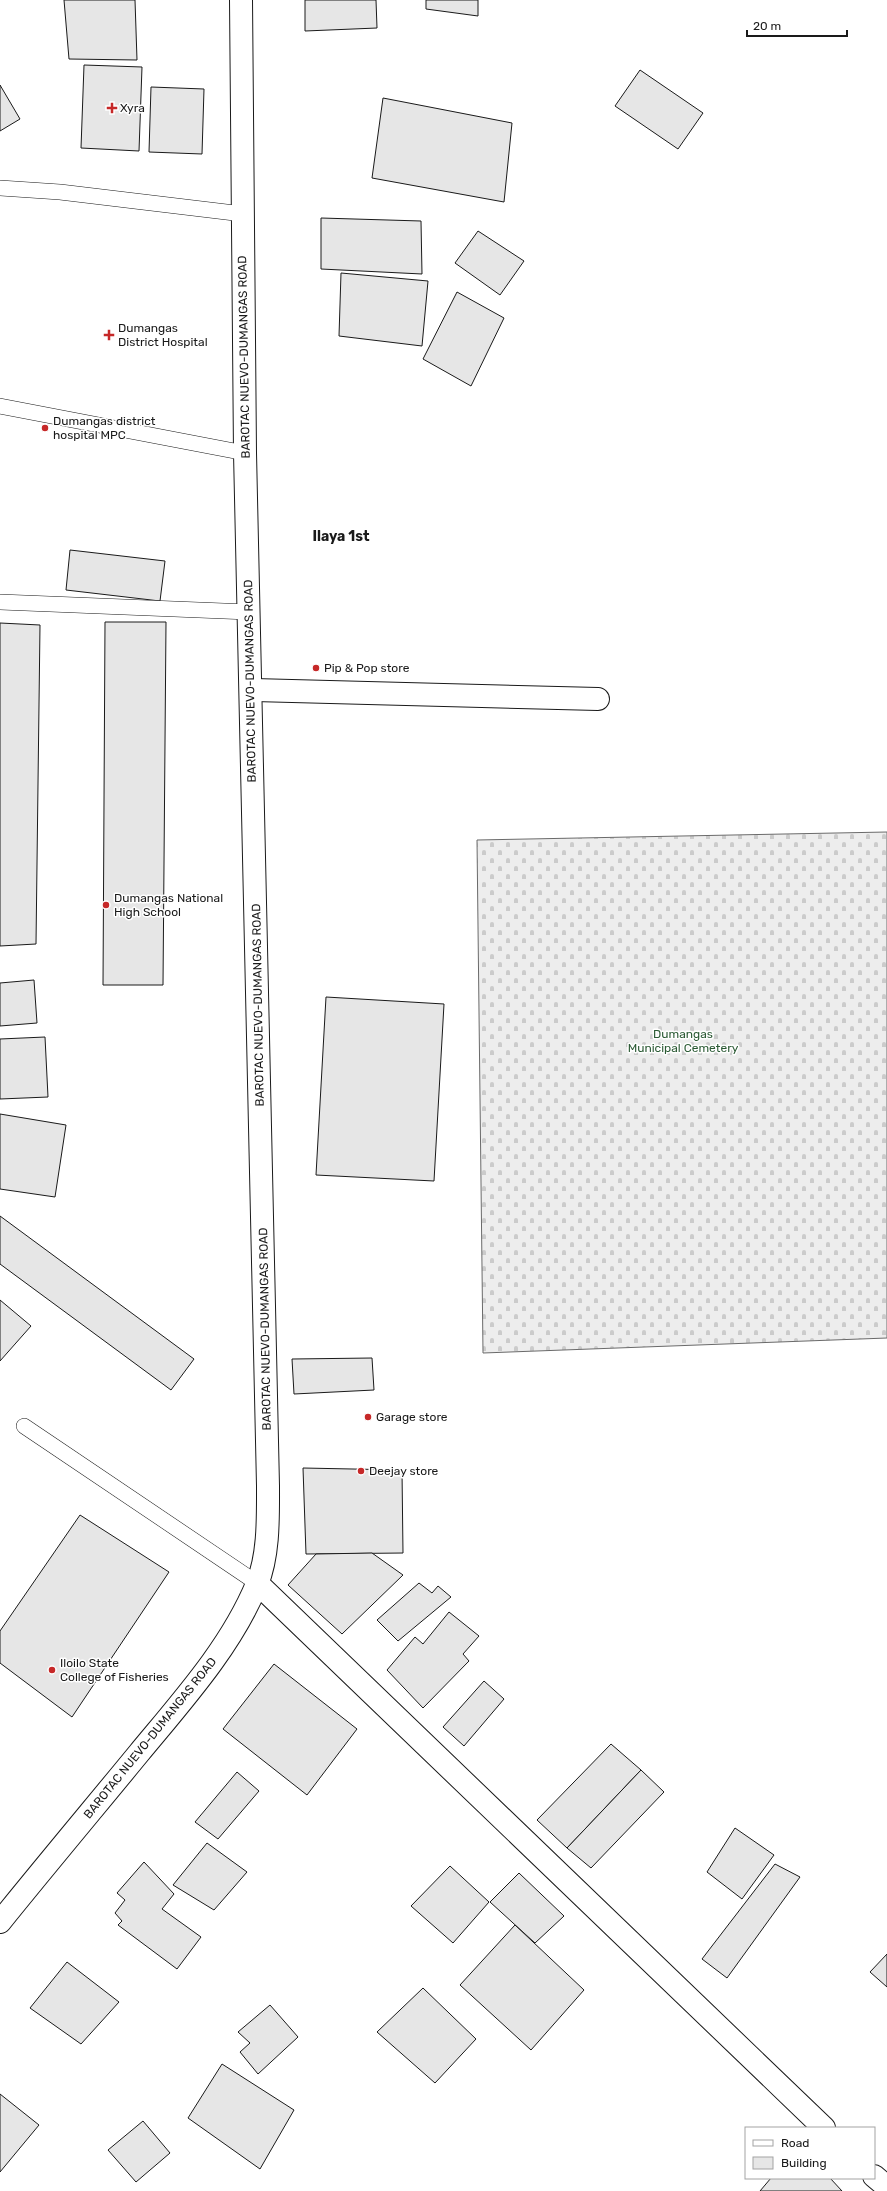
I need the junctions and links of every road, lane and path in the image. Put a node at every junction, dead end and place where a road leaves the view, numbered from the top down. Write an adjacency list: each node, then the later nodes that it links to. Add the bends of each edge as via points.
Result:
1 (241, 0): 3 (main road, BAROTAC NUEVO-DUMANGAS ROAD)
2 (0, 188): 3 (lane, via 60,192)
3 (243, 214): 5 (main road, BAROTAC NUEVO-DUMANGAS ROAD)
4 (0, 406): 5 (lane)
5 (245, 454): 7 (main road, BAROTAC NUEVO-DUMANGAS ROAD)
6 (0, 602): 7 (lane)
7 (249, 612): 8 (main road, BAROTAC NUEVO-DUMANGAS ROAD)
8 (250, 690): 9 (main road); 11 (main road, BAROTAC NUEVO-DUMANGAS ROAD, via 268,1486 267,1536)
9 (598, 699)
10 (24, 1426): 11 (lane)
11 (257, 1583): 12 (main road, BAROTAC NUEVO-DUMANGAS ROAD, via 216,1656 171,1715); 13 (main road)
12 (0, 1922)
13 (823, 2127)
14 (875, 2177): 15 (main road)
15 (887, 2187)

